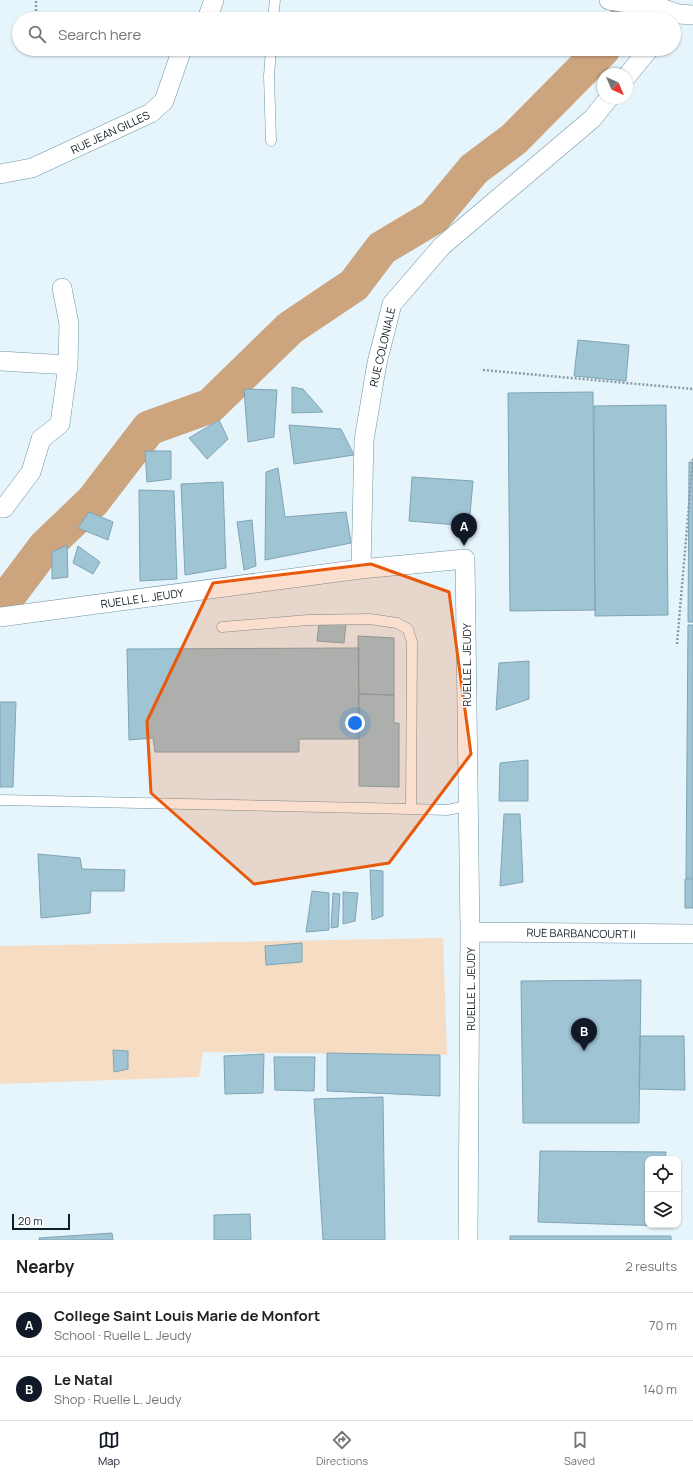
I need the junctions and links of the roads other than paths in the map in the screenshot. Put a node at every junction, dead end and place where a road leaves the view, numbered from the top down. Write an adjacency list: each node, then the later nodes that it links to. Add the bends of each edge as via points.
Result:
1 (214, 0): 4 (street)
2 (275, 0): 5 (lane)
3 (617, 1): 6 (street)
4 (210, 12)
5 (274, 12)
6 (667, 12)
7 (180, 56): 13 (street, RUE JEAN GILLES, via 164,101 152,113 32,168)
8 (270, 56): 12 (lane)
9 (643, 56): 10 (street)
10 (633, 69)
11 (604, 104): 18 (street, RUE COLONIALE, via 592,119 442,246 392,304 377,363 364,440)
12 (271, 141)
13 (0, 174)
14 (62, 288): 16 (street, via 69,324)
15 (0, 362): 16 (street)
16 (68, 365): 17 (street, via 60,424 41,439 31,472)
17 (4, 508)
18 (361, 569): 19 (street, RUELLE L. JEUDY); 22 (street, RUELLE L. JEUDY, via 465,559)
19 (0, 617)
20 (222, 627): 23 (lane, via 308,620 370,619 397,622 408,629 412,642)
21 (0, 800): 23 (lane)
22 (467, 806): 23 (lane, via 447,810); 24 (street, RUELLE L. JEUDY)
23 (411, 810)
24 (470, 932): 25 (street, RUE BARBANCOURT II); 26 (street, RUELLE L. JEUDY)
25 (693, 934)
26 (468, 1240)

